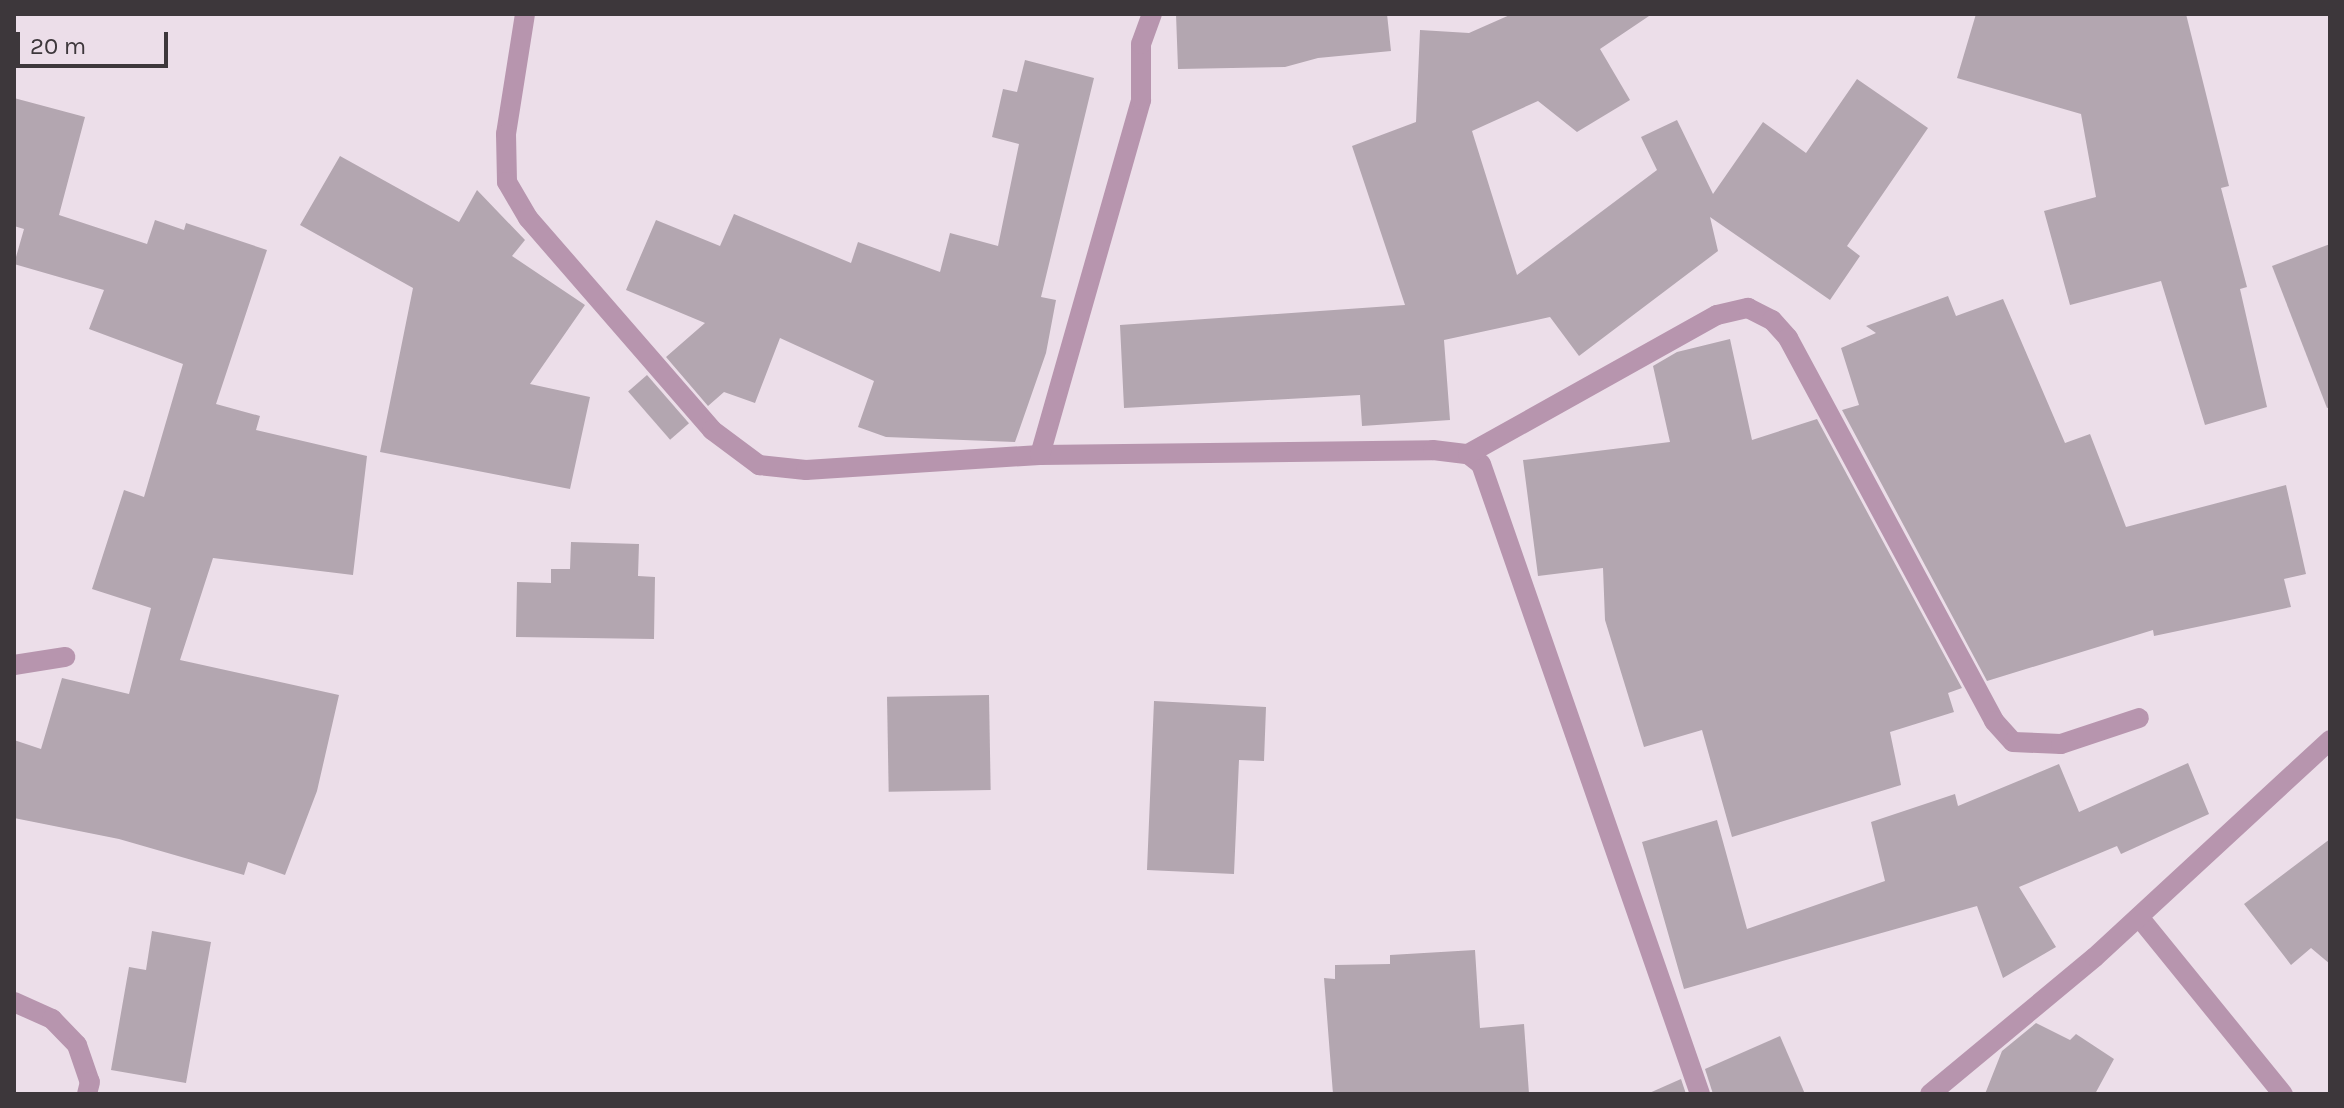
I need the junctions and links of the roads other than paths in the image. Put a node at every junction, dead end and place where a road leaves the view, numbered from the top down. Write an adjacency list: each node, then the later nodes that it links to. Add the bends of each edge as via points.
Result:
1 (525, 14): 4 (street, via 506,134 507,182 528,218 712,430 759,465 806,470)
2 (1152, 14): 4 (street, via 1141,44 1141,100)
3 (1468, 454): 4 (street, via 1433,450); 7 (street, via 1717,315 1748,308 1772,320 1788,338 1994,721 2013,742 2061,744); 12 (street, via 1488,478)
4 (1040, 455)
5 (65, 657): 6 (street)
6 (14, 665)
7 (2139, 718)
8 (2330, 740): 9 (street)
9 (2139, 917): 13 (street); 14 (street)
10 (14, 1002): 11 (street, via 52,1019 77,1045 90,1082)
11 (87, 1094)
12 (1700, 1094)
13 (1930, 1094)
14 (2283, 1094)

